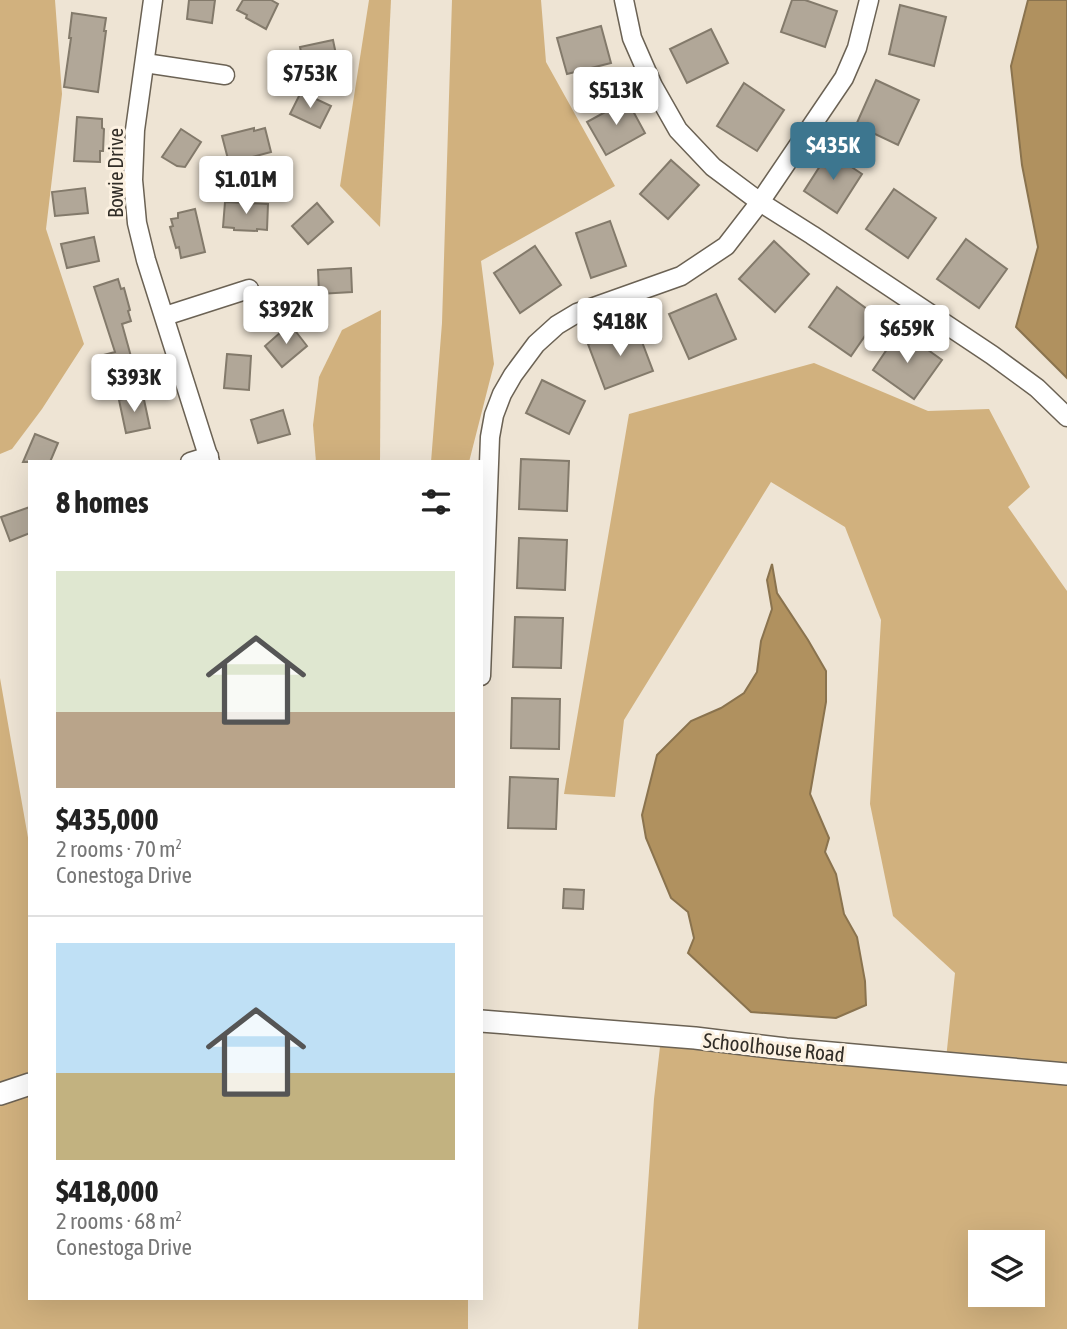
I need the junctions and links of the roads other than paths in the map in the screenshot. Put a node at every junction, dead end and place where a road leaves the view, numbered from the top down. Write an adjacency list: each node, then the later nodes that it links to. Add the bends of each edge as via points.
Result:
1 (153, 0): 4 (street, Bowie Drive)
2 (624, 0): 6 (street, via 632,38 678,130 713,167)
3 (869, 0): 6 (street, via 844,78)
4 (145, 63): 5 (street); 8 (street, Bowie Drive, via 133,180 137,223)
5 (225, 75)
6 (760, 202): 9 (street, via 992,355); 11 (street, via 726,246 681,275 577,313 557,325 513,375 489,437)
7 (249, 289): 8 (street)
8 (165, 316): 10 (street, Bowie Drive)
9 (1067, 417)
10 (209, 459)
11 (483, 616)
12 (483, 1021): 13 (street, Schoolhouse Road)
13 (1067, 1074)
14 (28, 1085): 15 (street)
15 (0, 1094)

